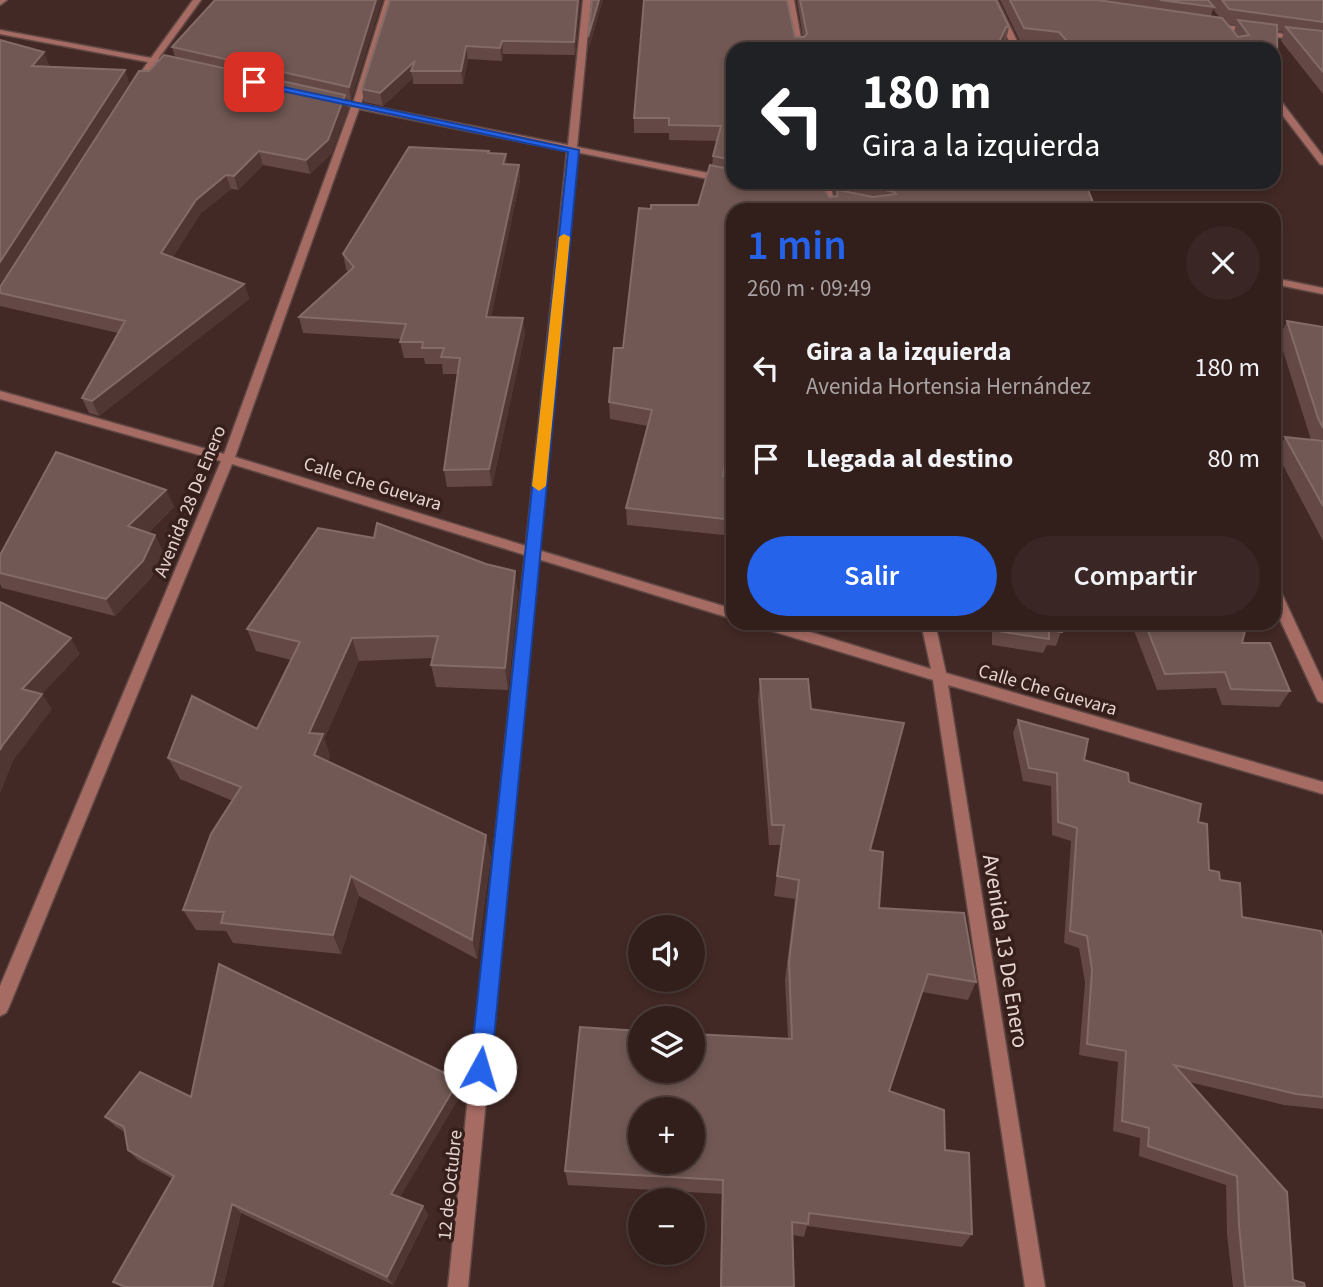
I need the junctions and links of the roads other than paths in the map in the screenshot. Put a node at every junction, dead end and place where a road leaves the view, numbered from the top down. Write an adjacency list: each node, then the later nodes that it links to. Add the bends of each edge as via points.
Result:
1 (197, 0): 14 (street)
2 (389, 0): 17 (street, Avenida 28 De Enero)
3 (587, 0): 19 (street, 12 de Octubre)
4 (790, 0): 11 (street)
5 (993, 0): 12 (street)
6 (1213, 17): 8 (street)
7 (1206, 24): 8 (street)
8 (1219, 26): 10 (street); 13 (street)
9 (0, 32): 14 (street)
10 (1225, 34)
11 (798, 42)
12 (1014, 42)
13 (1323, 42)
14 (152, 59): 15 (street); 16 (street)
15 (193, 68)
16 (130, 94)
17 (349, 104): 19 (street); 29 (street, Avenida 28 De Enero)
18 (1281, 107): 20 (street)
19 (573, 150): 21 (street); 30 (street, 12 de Octubre)
20 (1323, 162)
21 (726, 180)
22 (816, 197): 24 (street)
23 (840, 202): 25 (street)
24 (826, 203)
25 (837, 203)
26 (1281, 282): 27 (street)
27 (1323, 291)
28 (0, 395): 29 (street, Calle Che Guevara)
29 (228, 459): 30 (street, Calle Che Guevara); 38 (street, Avenida 28 De Enero)
30 (532, 551): 32 (street, Calle Che Guevara); 39 (street, 12 de Octubre)
31 (1281, 607): 36 (street)
32 (726, 612)
33 (787, 630): 35 (street, Calle Che Guevara)
34 (930, 630): 35 (street, Avenida 13 De Enero)
35 (940, 677): 37 (street, Calle Che Guevara); 40 (street, Avenida 13 De Enero)
36 (1323, 697)
37 (1323, 788)
38 (0, 1007)
39 (458, 1287)
40 (1035, 1287)

